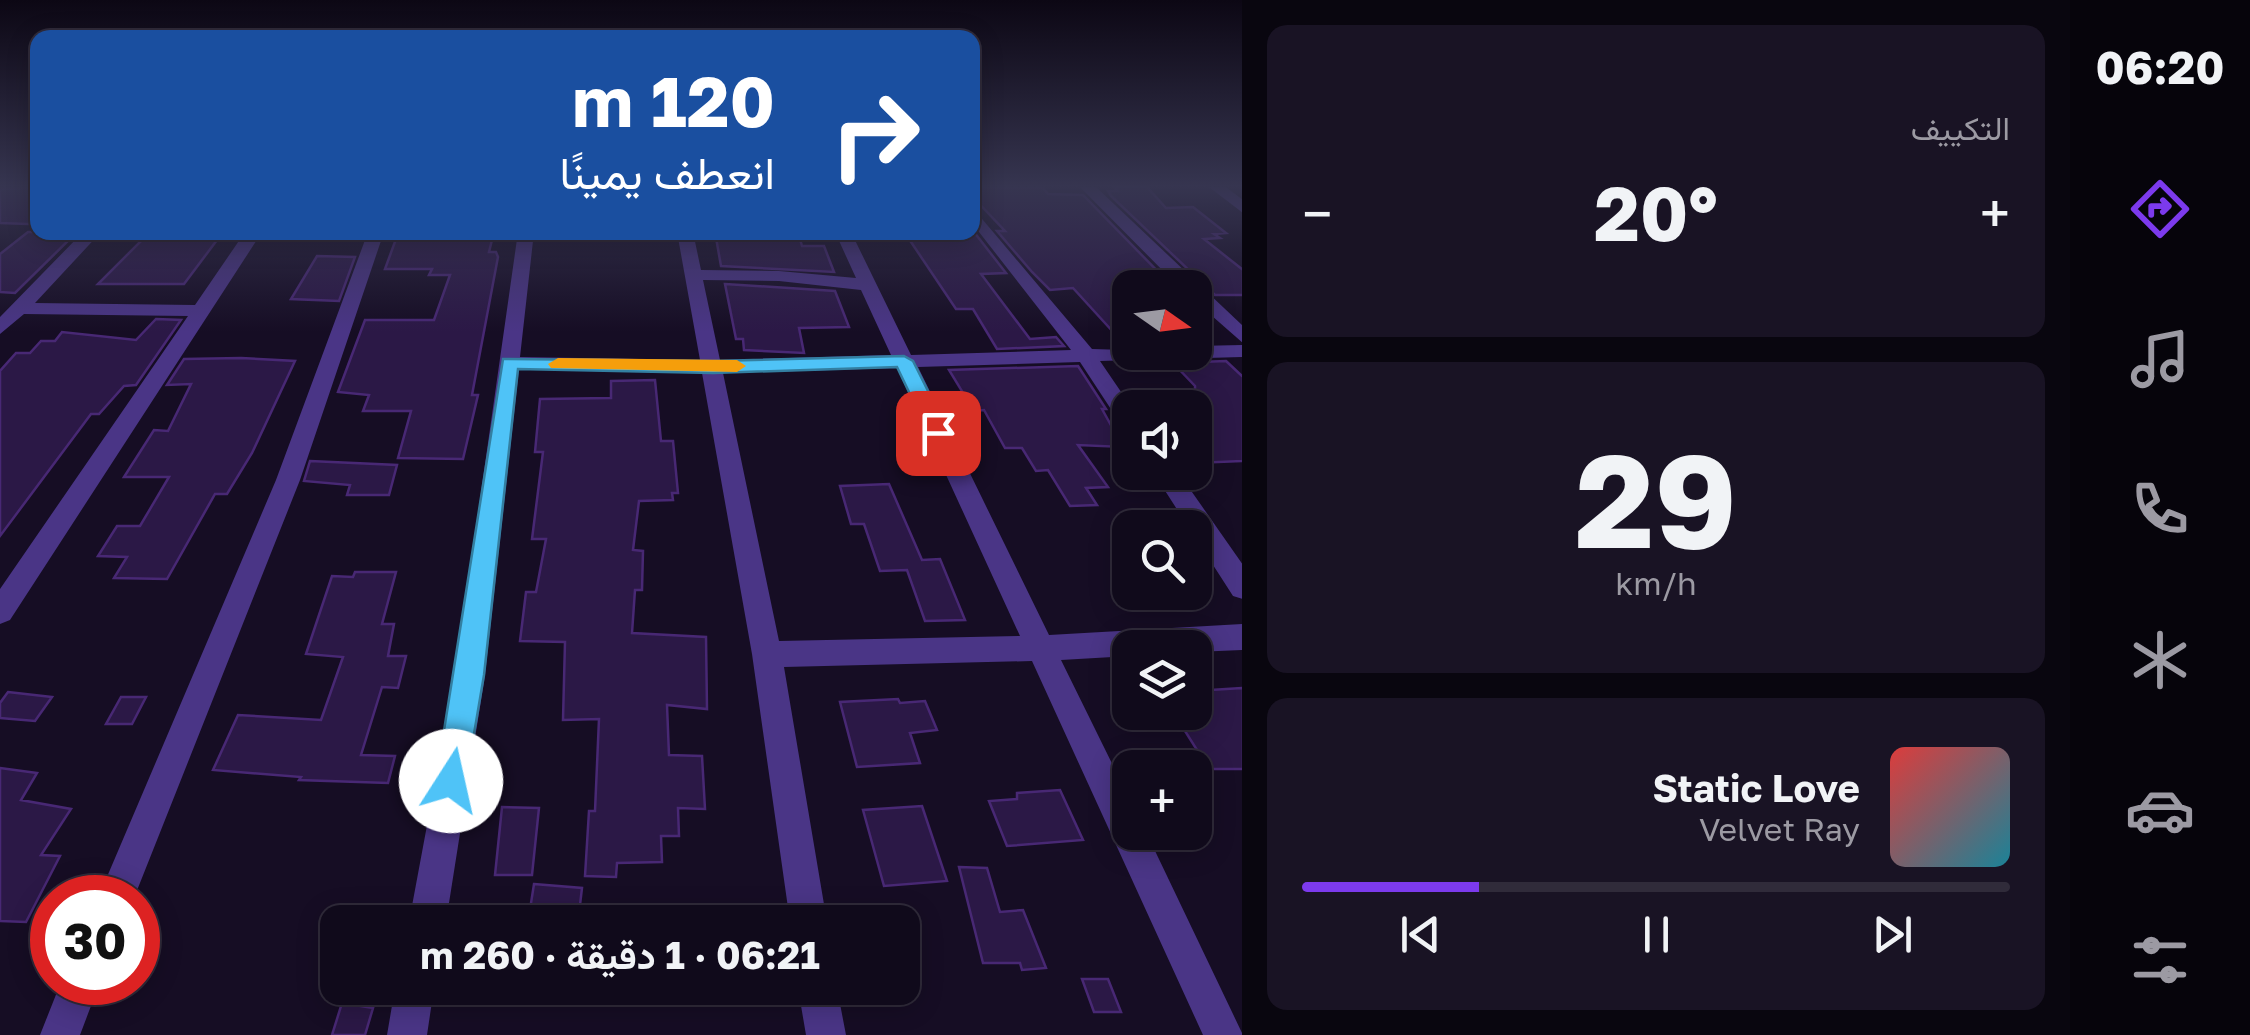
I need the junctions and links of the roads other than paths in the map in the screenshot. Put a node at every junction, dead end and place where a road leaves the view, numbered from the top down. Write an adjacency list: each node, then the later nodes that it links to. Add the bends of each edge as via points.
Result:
1 (990, 235): 18 (street)
2 (1137, 235): 9 (street)
3 (85, 240): 12 (street)
4 (249, 240): 14 (street)
5 (373, 240): 29 (street, via 288,480)
6 (525, 240): 20 (street)
7 (688, 240): 10 (street)
8 (848, 240): 11 (street)
9 (1173, 270)
10 (695, 275): 11 (street); 21 (street)
11 (868, 285): 19 (street)
12 (18, 308): 14 (street); 15 (street)
13 (1212, 308): 16 (street)
14 (202, 311): 25 (street)
15 (0, 328)
16 (1242, 337)
17 (1242, 351): 18 (street)
18 (1087, 358): 19 (street); 22 (street)
19 (904, 361): 21 (street); 27 (street)
20 (510, 363): 21 (street); 30 (street, via 470,675)
21 (713, 367): 28 (street)
22 (1112, 395)
23 (1177, 490): 24 (street)
24 (1242, 588)
25 (0, 612)
26 (1242, 637): 27 (street)
27 (1044, 648): 28 (street); 38 (street)
28 (768, 654): 31 (street)
29 (125, 875)
30 (429, 905)
31 (805, 905)
32 (72, 1005): 35 (street)
33 (412, 1005): 36 (street)
34 (821, 1005): 37 (street)
35 (60, 1035)
36 (407, 1035)
37 (826, 1035)
38 (1224, 1035)

